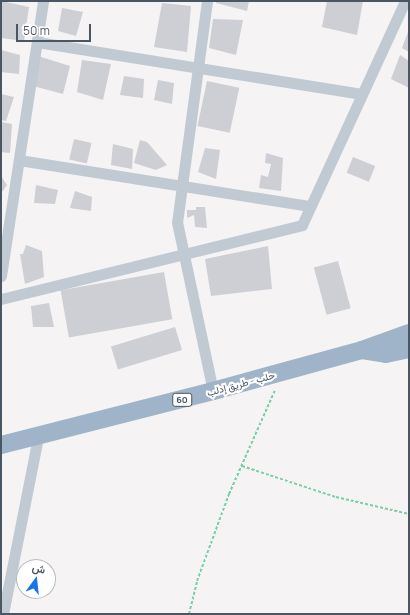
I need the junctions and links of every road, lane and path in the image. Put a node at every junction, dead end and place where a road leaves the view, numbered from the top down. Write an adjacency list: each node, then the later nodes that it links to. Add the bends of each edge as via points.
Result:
1 (43, 1): 4 (street)
2 (207, 1): 5 (street)
3 (405, 1): 6 (street)
4 (37, 42): 5 (street); 7 (street)
5 (198, 68): 6 (street); 8 (street)
6 (362, 94): 9 (street)
7 (19, 160): 8 (street); 11 (street)
8 (182, 186): 9 (street); 10 (street, via 177,222)
9 (310, 206): 10 (street, via 302,225)
10 (184, 254): 12 (street); 17 (street)
11 (1, 276)
12 (1, 299)
13 (409, 332): 15 (highway, حلب - طريق إدلب / 60)
14 (409, 349): 15 (highway, 60, via 386,354)
15 (362, 350): 17 (highway, حلب - طريق إدلب / 60)
16 (275, 390): 20 (path)
17 (214, 391): 18 (highway, حلب - طريق إدلب / 60)
18 (38, 436): 19 (highway, حلب - طريق إدلب / 60); 22 (street)
19 (1, 445)
20 (242, 466): 21 (path, via 336,497); 23 (path, via 197,581)
21 (409, 514)
22 (3, 614)
23 (189, 614)

